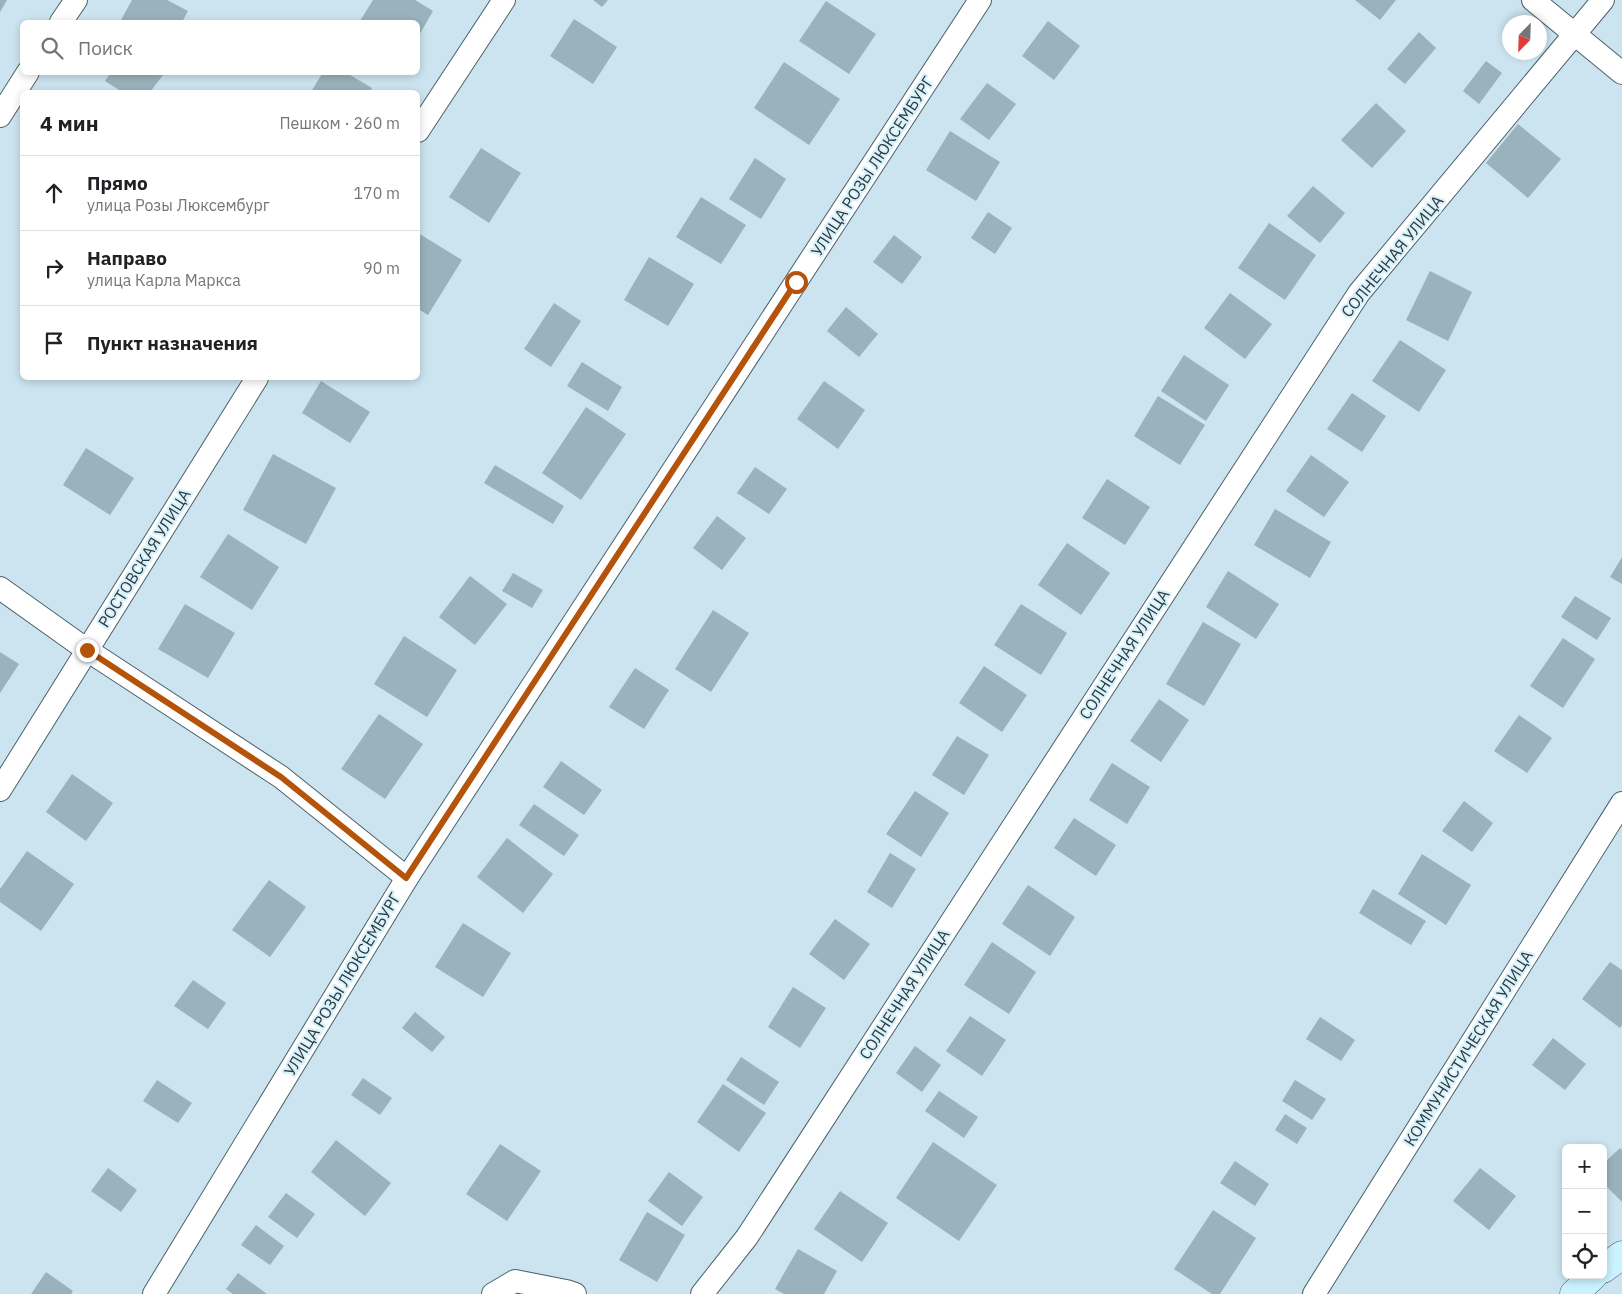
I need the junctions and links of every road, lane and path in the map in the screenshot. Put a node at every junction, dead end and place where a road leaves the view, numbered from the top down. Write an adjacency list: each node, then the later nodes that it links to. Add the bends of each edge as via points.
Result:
1 (76, 0): 6 (street)
2 (504, 0): 11 (street)
3 (980, 0): 17 (street, УЛИЦА РОЗЫ ЛЮКСЕМБУРГ)
4 (1533, 0): 7 (street)
5 (1603, 0): 7 (street, СОЛНЕЧНАЯ УЛИЦА)
6 (62, 20)
7 (1574, 35): 8 (street); 24 (street, СОЛНЕЧНАЯ УЛИЦА, via 1359,293 752,1228)
8 (1622, 73)
9 (26, 75): 10 (street)
10 (0, 116)
11 (420, 128)
12 (256, 380): 14 (street, РОСТОВСКАЯ УЛИЦА)
13 (0, 588): 14 (street)
14 (87, 650): 15 (street, РОСТОВСКАЯ УЛИЦА); 17 (street, via 281,777)
15 (0, 790)
16 (1622, 803): 25 (street, КОММУНИСТИЧЕСКАЯ УЛИЦА)
17 (406, 878): 21 (street, УЛИЦА РОЗЫ ЛЮКСЕМБУРГ)
18 (1622, 1255): 19 (main road)
19 (1607, 1266)
20 (1590, 1279): 26 (main road)
21 (154, 1294)
22 (493, 1294): 23 (street, via 514,1281)
23 (575, 1294)
24 (702, 1294)
25 (1314, 1294)
26 (1574, 1294)

